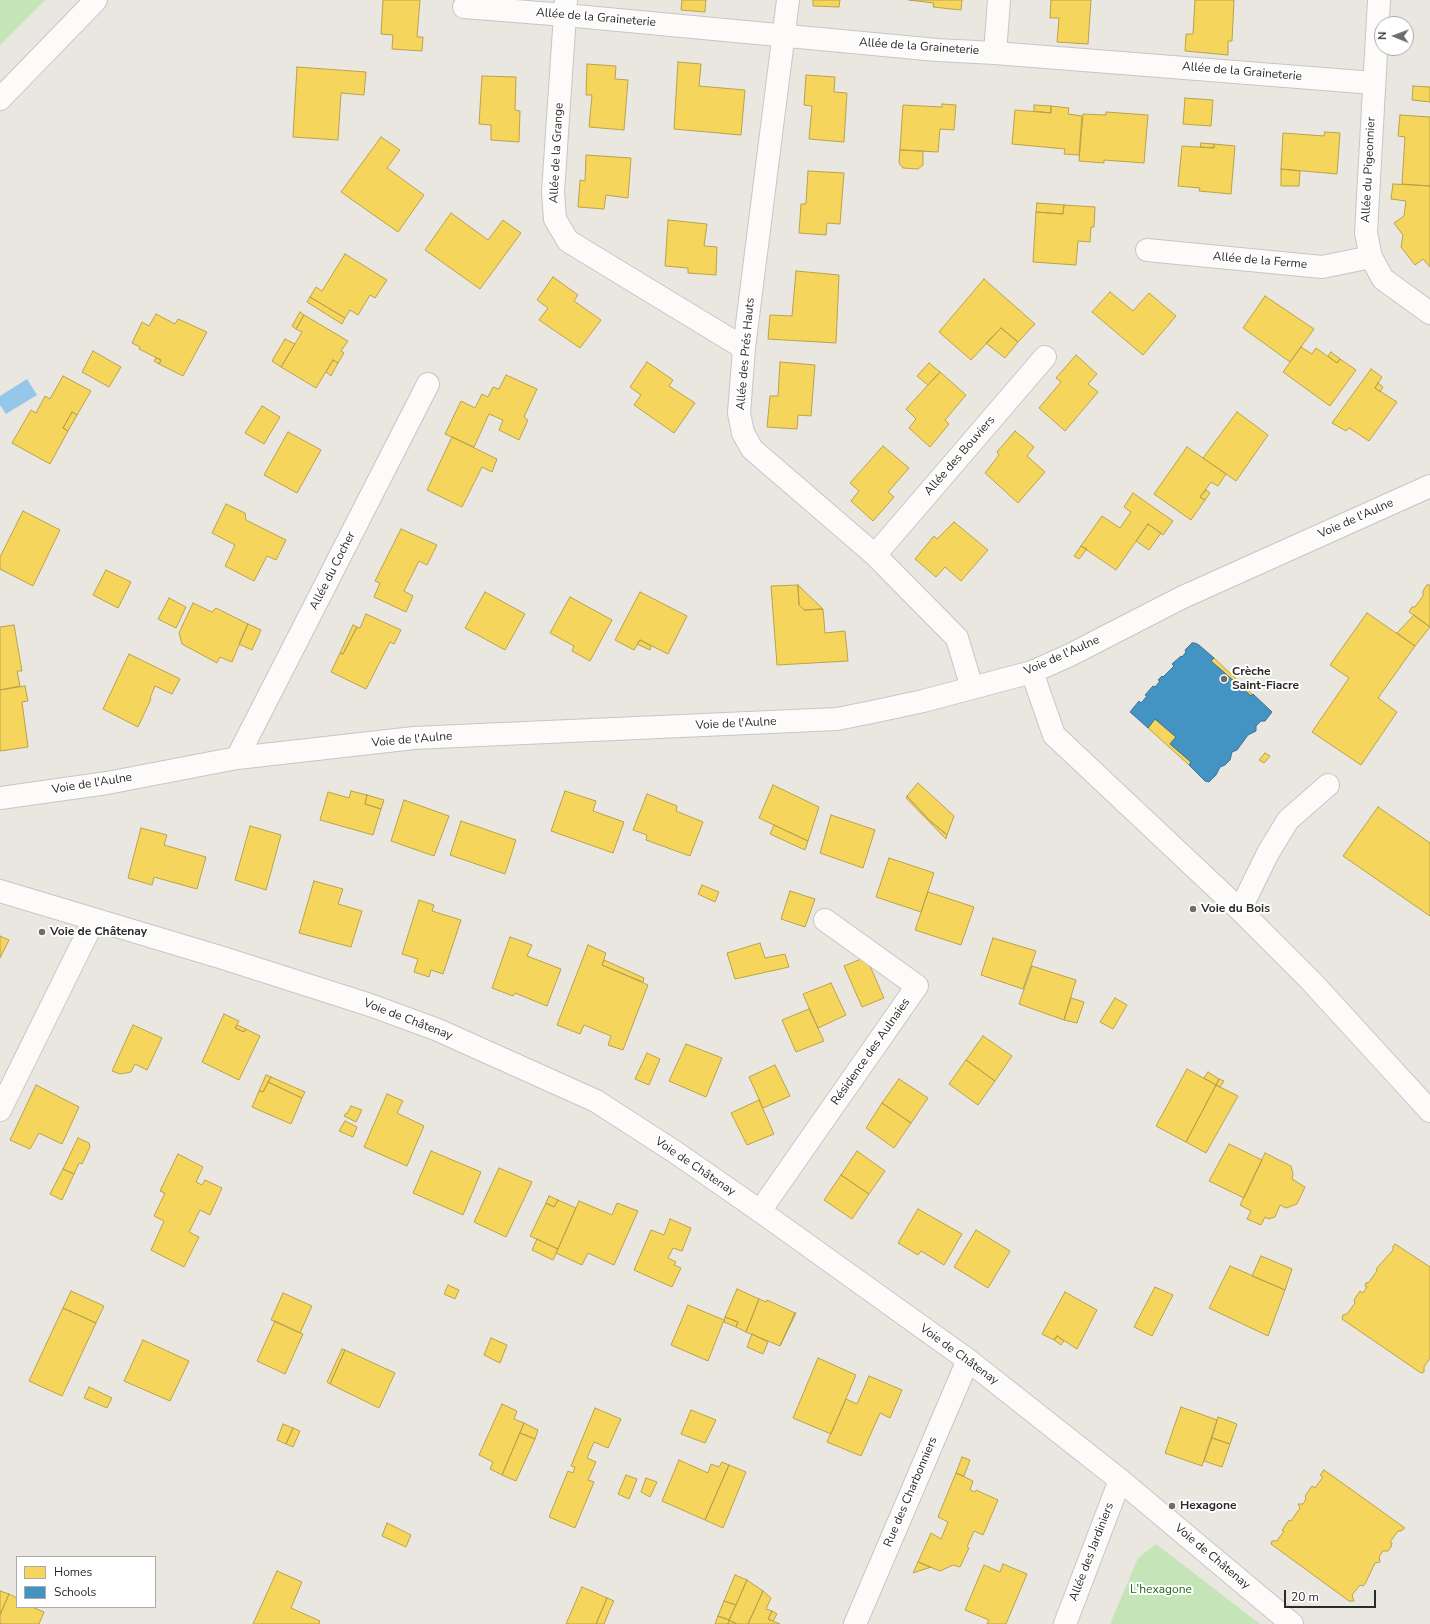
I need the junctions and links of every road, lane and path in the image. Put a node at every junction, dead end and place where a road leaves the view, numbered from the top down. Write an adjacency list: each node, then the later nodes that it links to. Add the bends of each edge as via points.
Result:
1 (96, 0): 10 (street)
2 (788, 0): 7 (street, Allée des Prés Hauts)
3 (998, 0): 8 (street)
4 (1379, 0): 9 (street, Allée du Pigeonnier)
5 (464, 7): 6 (street, Allée de la Graineterie)
6 (566, 7): 7 (street, Allée de la Graineterie); 14 (street, Allée de la Grange, via 553,192 555,219 568,241)
7 (784, 36): 8 (street, Allée de la Graineterie); 14 (street, Allée des Prés Hauts)
8 (995, 53): 9 (street, Allée de la Graineterie)
9 (1374, 83): 12 (street, Allée du Pigeonnier, via 1366,232)
10 (1, 99)
11 (1147, 250): 12 (street, Allée de la Ferme, via 1322,267)
12 (1371, 257): 13 (street, Allée du Pigeonnier, via 1383,279)
13 (1430, 313)
14 (744, 348): 18 (street, Allée des Prés Hauts, via 739,413 743,433 752,449)
15 (1045, 357): 18 (street, Allée des Bouviers)
16 (428, 384): 21 (street, Allée du Cocher)
17 (1430, 486): 19 (street, Voie de l'Aulne, via 1183,597)
18 (875, 556): 20 (street, Allée des Prés Hauts, via 957,638)
19 (1032, 672): 20 (street, Voie de l'Aulne); 25 (street, via 1054,735)
20 (972, 688): 21 (street, Voie de l'Aulne, via 837,719 414,738)
21 (237, 758): 23 (street, Voie de l'Aulne, via 107,783)
22 (1328, 785): 25 (street, via 1288,820 1268,853)
23 (0, 798)
24 (0, 890): 26 (street, Voie de Châtenay)
25 (1240, 910): 29 (street, via 1311,982)
26 (94, 920): 28 (street); 30 (street, Voie de Châtenay, via 370,1005 438,1030 596,1101)
27 (824, 920): 30 (street, Résidence des Aulnaies, via 917,986)
28 (0, 1110)
29 (1430, 1111)
30 (760, 1211): 31 (street, Voie de Châtenay)
31 (968, 1360): 32 (street, Voie de Châtenay); 33 (street, Rue des Charbonniers)
32 (1120, 1480): 34 (street, Allée des Jardiniers); 35 (street, Voie de Châtenay)
33 (855, 1624)
34 (1065, 1624)
35 (1292, 1624)

